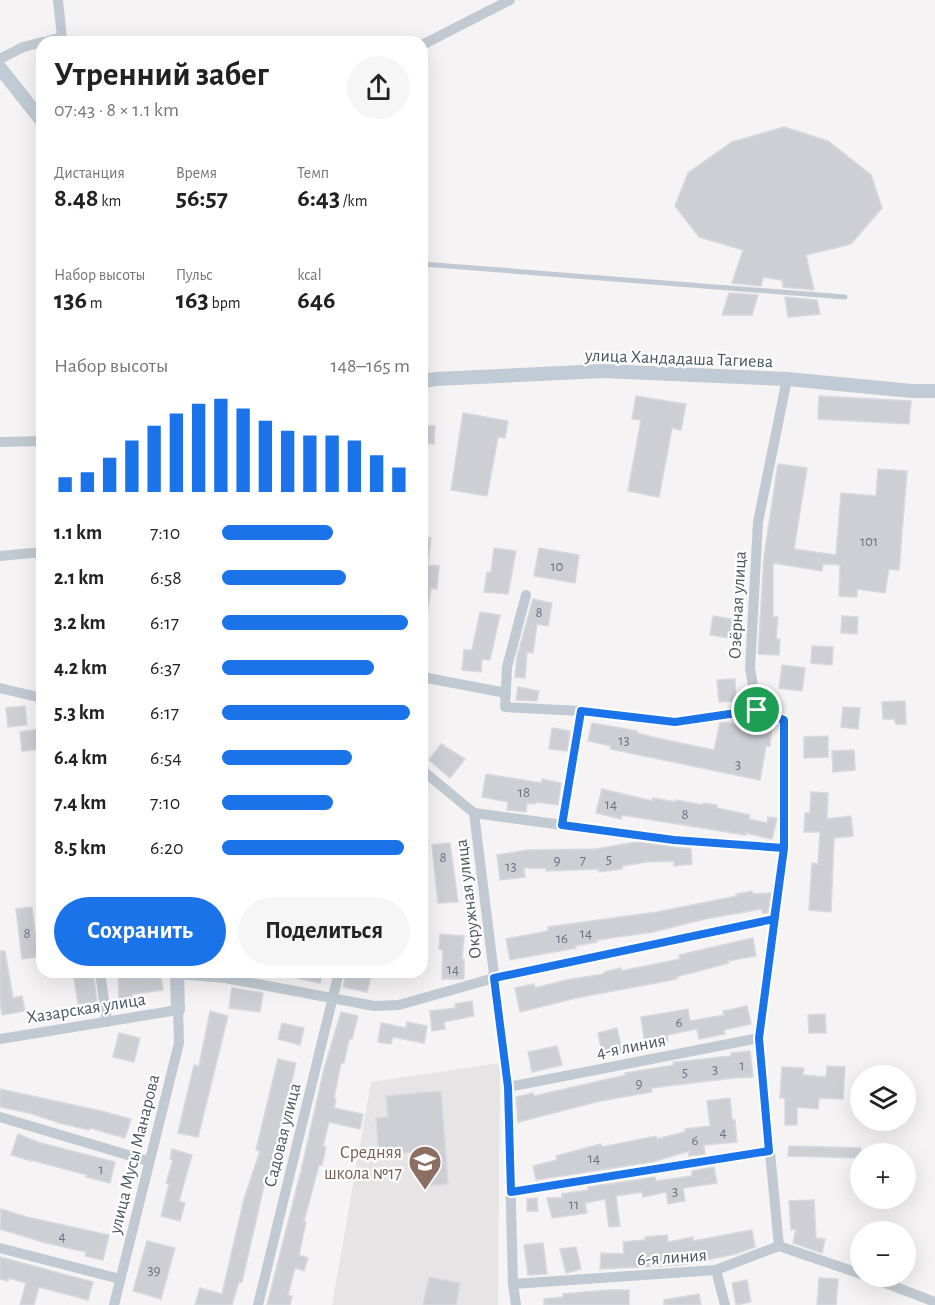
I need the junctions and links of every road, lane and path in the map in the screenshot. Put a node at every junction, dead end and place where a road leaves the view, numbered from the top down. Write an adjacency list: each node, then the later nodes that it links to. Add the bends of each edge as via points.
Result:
1 (58, 0): 3 (street)
2 (510, 0): 4 (street)
3 (62, 36)
4 (428, 42)
5 (36, 44): 6 (street)
6 (0, 59)
7 (0, 68): 8 (street)
8 (36, 113)
9 (428, 264): 10 (lane)
10 (845, 297)
11 (787, 380): 12 (street, улица Хандадаша Тагиева, via 603,371); 13 (street, улица Хандадаша Тагиева); 23 (street, Озёрная улица, via 758,522 750,668)
12 (428, 381)
13 (935, 392)
14 (36, 441): 15 (street)
15 (0, 442)
16 (36, 553): 17 (street)
17 (0, 556)
18 (526, 595): 21 (street, via 507,666)
19 (428, 678): 21 (street)
20 (0, 688): 22 (street)
21 (506, 693): 24 (street, via 506,707)
22 (36, 697)
23 (757, 710): 24 (street, via 675,722); 28 (street, via 784,720)
24 (581, 711): 27 (street)
25 (428, 775): 26 (street)
26 (474, 813): 27 (street); 34 (street, Окружная улица)
27 (562, 825): 28 (street, via 674,840)
28 (784, 848): 29 (street)
29 (774, 919): 34 (street); 38 (street)
30 (101, 978): 37 (street)
31 (177, 978): 36 (street)
32 (225, 978): 35 (street)
33 (337, 978): 35 (street, Садовая улица)
34 (494, 978): 35 (street, via 399,1005 374,1006); 40 (street, Окружная улица)
35 (332, 997): 54 (street, Садовая улица)
36 (178, 1010): 37 (street, Хазарская улица); 43 (street, улица Мусы Манарова, via 179,1043)
37 (106, 1022): 39 (street, Хазарская улица)
38 (759, 1038): 40 (street, 4-я линия); 42 (street)
39 (0, 1039)
40 (508, 1087): 44 (street, Окружная улица)
41 (0, 1117): 43 (street)
42 (769, 1151): 44 (street); 45 (street)
43 (148, 1161): 49 (street, улица Мусы Манарова)
44 (511, 1192): 50 (street, Окружная улица)
45 (779, 1246): 47 (street, 6-я линия); 48 (street)
46 (0, 1248): 49 (street)
47 (716, 1270): 50 (street, 6-я линия); 56 (street)
48 (850, 1270)
49 (120, 1279): 53 (street, улица Мусы Манарова)
50 (513, 1284): 55 (street, Окружная улица)
51 (896, 1287): 52 (street)
52 (935, 1302)
53 (114, 1305)
54 (258, 1305)
55 (516, 1305)
56 (725, 1305)

